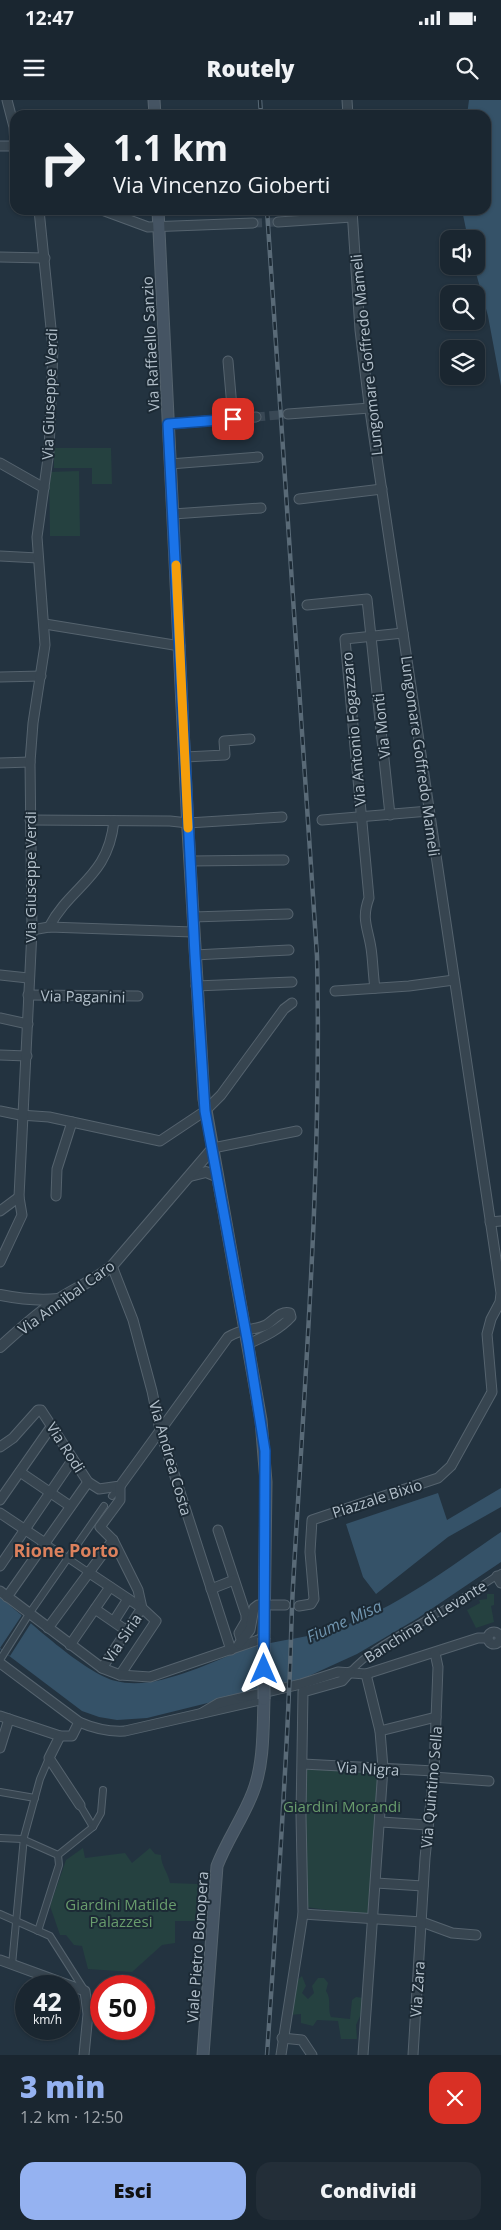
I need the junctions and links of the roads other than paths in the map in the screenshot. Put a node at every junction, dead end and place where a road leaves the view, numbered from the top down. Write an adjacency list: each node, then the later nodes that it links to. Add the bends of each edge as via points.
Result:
1 (40, 215): 10 (street, Via Giuseppe Verdi)
2 (116, 215): 8 (street)
3 (158, 215): 8 (main road, Via Raffaello Sanzio)
4 (336, 215): 6 (street)
5 (352, 215): 12 (street, Lungomare Goffredo Mameli, via 360,330)
6 (278, 222)
7 (253, 223): 8 (street)
8 (159, 228): 16 (main road, Via Raffaello Sanzio)
9 (0, 257): 10 (street)
10 (45, 258): 20 (street, Via Giuseppe Verdi, via 53,348 51,424)
11 (228, 361): 15 (street)
12 (370, 408): 13 (street); 21 (street, Lungomare Goffredo Mameli)
13 (288, 414)
14 (256, 417): 15 (street)
15 (233, 419): 16 (street)
16 (168, 424): 19 (main road, Via Raffaello Sanzio)
17 (258, 457): 19 (street)
18 (0, 463): 20 (street, Via Giuseppe Verdi)
19 (170, 464): 24 (main road, Via Raffaello Sanzio)
20 (44, 488): 26 (street, Via Giuseppe Verdi, via 37,537)
21 (382, 489): 22 (street); 29 (street, Lungomare Goffredo Mameli)
22 (299, 499)
23 (261, 508): 24 (street)
24 (173, 514): 31 (main road, Via Raffaello Sanzio)
25 (0, 556): 26 (street)
26 (38, 558): 28 (street, Via Giuseppe Verdi)
27 (307, 605): 30 (street, Via Monti, via 368,599)
28 (45, 624): 31 (street); 32 (street, Via Giuseppe Verdi)
29 (403, 633): 30 (street, Via Antonio Fogazzaro); 38 (street, Lungomare Goffredo Mameli)
30 (372, 636): 39 (street, Via Monti); 41 (street, Via Antonio Fogazzaro, via 345,639)
31 (180, 646): 35 (main road, Via Raffaello Sanzio)
32 (41, 676): 33 (street); 36 (street, Via Giuseppe Verdi)
33 (0, 677)
34 (250, 740): 35 (street, via 224,741 225,755)
35 (185, 757): 45 (main road, Via Raffaello Sanzio)
36 (30, 762): 37 (street); 42 (street, Via Giuseppe Verdi)
37 (0, 763)
38 (428, 811): 39 (street); 57 (street, Lungomare Goffredo Mameli)
39 (390, 815): 41 (street)
40 (282, 817): 45 (street)
41 (362, 817): 43 (street); 60 (street, via 370,898 364,911)
42 (30, 820): 44 (street); 51 (street, Via Giuseppe Verdi)
43 (322, 820)
44 (114, 821): 45 (street); 50 (street, via 108,850 98,868 61,907)
45 (188, 823): 47 (main road, Via Raffaello Sanzio)
46 (284, 860): 47 (street)
47 (190, 861): 49 (main road, Via Raffaello Sanzio)
48 (288, 914): 49 (street)
49 (193, 917): 52 (main road, Via Raffaello Sanzio)
50 (49, 927): 51 (street); 52 (street)
51 (32, 930): 56 (street, Via Giuseppe Verdi)
52 (194, 932): 54 (main road, Via Raffaello Sanzio)
53 (289, 950): 54 (street)
54 (195, 955): 59 (main road, Via Raffaello Sanzio)
55 (0, 974): 56 (street)
56 (28, 978): 62 (street, Via Giuseppe Verdi)
57 (454, 980): 60 (street); 81 (street, Lungomare Goffredo Mameli)
58 (292, 982): 59 (street)
59 (196, 986): 70 (main road, Via Raffaello Sanzio)
60 (375, 988): 61 (street)
61 (335, 990)
62 (28, 995): 63 (street, Via Paganini); 66 (street, Via Giuseppe Verdi)
63 (138, 996)
64 (292, 1003): 70 (street, via 284,1009 222,1095)
65 (0, 1018): 66 (street)
66 (28, 1024): 68 (street, Via Giuseppe Verdi)
67 (0, 1055): 68 (street)
68 (27, 1056): 71 (street, Via Giuseppe Verdi)
69 (0, 1111): 71 (street)
70 (205, 1111): 72 (street, via 160,1140); 74 (main road, Via Raffaello Sanzio)
71 (24, 1116): 72 (street, via 49,1116); 78 (street, Via Giuseppe Verdi)
72 (72, 1122): 77 (street, via 57,1169)
73 (297, 1131): 74 (street)
74 (213, 1148): 75 (street, Via Annibal Caro); 76 (main road, Via Raffaello Sanzio)
75 (189, 1176): 76 (street, via 206,1172); 83 (street, Via Annibal Caro)
76 (218, 1177): 88 (main road, Via Raffaello Sanzio)
77 (56, 1196)
78 (19, 1197): 79 (street); 82 (street, Via Giuseppe Verdi, via 22,1214 18,1228)
79 (0, 1211)
80 (501, 1221): 81 (street)
81 (490, 1222): 96 (street, Lungomare Goffredo Mameli, via 501,1294 487,1334 492,1392 451,1466)
82 (0, 1262)
83 (112, 1266): 85 (street, Via Annibal Caro, via 94,1280); 92 (street, Via Andrea Costa, via 134,1320)
84 (0, 1295): 86 (street)
85 (59, 1298): 86 (street); 87 (street, Via Annibal Caro)
86 (24, 1300): 87 (street, via 29,1306)
87 (28, 1322): 90 (street, Via Annibal Caro)
88 (246, 1328): 89 (main road, Via Raffaello Sanzio); 89 (street, via 261,1327 286,1312 291,1315 272,1332); 92 (street, via 228,1337)
89 (248, 1344): 130 (main road, Via Raffaello Sanzio, via 265,1451)
90 (0, 1347)
91 (51, 1427): 93 (street, Via Rodi, via 44,1413 38,1410 13,1438); 94 (street, Via Rodi); 95 (street)
92 (160, 1430): 98 (street); 116 (street, Via Andrea Costa)
93 (0, 1447)
94 (73, 1459): 97 (street, Via Rodi); 99 (street)
95 (20, 1472): 99 (street); 101 (street)
96 (441, 1476): 122 (street, Piazzale Bixio, via 312,1520 310,1552 314,1599 311,1604)
97 (88, 1482): 98 (street, via 99,1489); 102 (street)
98 (120, 1486): 100 (street); 105 (street, via 120,1500)
99 (50, 1492): 102 (street); 106 (street)
100 (112, 1496)
101 (0, 1500)
102 (70, 1506): 109 (street)
103 (104, 1506): 105 (street)
104 (0, 1513): 106 (street)
105 (96, 1524): 108 (street); 110 (street)
106 (25, 1530): 109 (street); 111 (street)
107 (218, 1530): 114 (street)
108 (112, 1540): 112 (street); 124 (street, via 138,1590)
109 (45, 1543): 110 (street); 117 (street)
110 (68, 1558): 112 (street); 125 (street)
111 (0, 1566)
112 (88, 1572): 115 (street); 127 (street)
113 (500, 1577): 136 (street, Banchina di Levante, via 381,1647)
114 (234, 1580): 116 (street); 132 (street, via 246,1615)
115 (110, 1587): 118 (street); 123 (street)
116 (211, 1589): 132 (street, Via Andrea Costa)
117 (4, 1594): 125 (street)
118 (128, 1599): 124 (street); 126 (street)
119 (258, 1604): 132 (street, via 254,1608 250,1630)
120 (272, 1605): 121 (street)
121 (285, 1605)
122 (299, 1606)
123 (95, 1608): 126 (street); 131 (street)
124 (142, 1608): 128 (street, Via Siria); 138 (street, via 156,1621)
125 (28, 1616): 127 (street); 134 (street)
126 (114, 1621): 128 (street)
127 (48, 1628): 131 (street)
128 (127, 1630): 135 (street, Via Siria)
129 (499, 1630): 133 (street, via 488,1638 478,1638)
130 (264, 1638): 132 (street); 139 (main road, Via Raffaello Sanzio, bridge)
131 (70, 1645): 135 (street)
132 (237, 1645): 138 (street, via 150,1677)
133 (434, 1652): 137 (street); 142 (street, Via Quintino Sella, via 438,1666)
134 (0, 1662): 144 (street)
135 (102, 1668): 138 (street)
136 (350, 1672): 137 (street); 140 (street, via 338,1672 302,1684 219,1703); 149 (street, via 342,1681 303,1692)
137 (366, 1674): 145 (street)
138 (120, 1675)
139 (264, 1700): 140 (street); 177 (main road, Viale Pietro Bonopera, via 258,1779 217,1866)
140 (202, 1713): 144 (street, via 126,1731 94,1729)
141 (0, 1716): 143 (street)
142 (436, 1717): 145 (street); 151 (street, Via Quintino Sella)
143 (9, 1719): 146 (street); 147 (street)
144 (79, 1722): 146 (street, via 72,1736)
145 (380, 1731): 150 (street)
146 (60, 1736): 148 (street)
147 (0, 1748)
148 (49, 1758): 155 (street); 156 (street)
149 (303, 1764): 150 (street, Via Nigra); 166 (street)
150 (383, 1768): 151 (street, Via Nigra); 157 (street)
151 (434, 1774): 152 (street, Via Nigra); 158 (street, Via Quintino Sella)
152 (489, 1781)
153 (103, 1790): 159 (street, via 101,1813)
154 (0, 1792): 155 (street)
155 (35, 1798): 161 (street)
156 (80, 1805): 159 (street)
157 (381, 1822): 158 (street); 163 (street)
158 (428, 1825): 164 (street, Via Quintino Sella)
159 (93, 1827): 162 (street)
160 (0, 1838): 161 (street)
161 (24, 1839): 162 (street); 168 (street)
162 (60, 1854): 170 (street, via 61,1865)
163 (376, 1882): 164 (street); 167 (street)
164 (424, 1886): 169 (street, Via Quintino Sella)
165 (0, 1914): 168 (street)
166 (303, 1914): 167 (street); 175 (street)
167 (373, 1918): 169 (street); 180 (street)
168 (18, 1922): 170 (street); 173 (street)
169 (422, 1922): 171 (street, via 452,1933); 181 (street, Via Zara)
170 (38, 1931): 174 (street, via 54,1940)
171 (476, 1935)
172 (0, 1960): 173 (street)
173 (12, 1966): 174 (street)
174 (85, 1991): 176 (street, via 88,2014)
175 (282, 2038): 178 (street); 179 (street, via 302,2040)
176 (84, 2055)
177 (203, 2055)
178 (281, 2055)
179 (312, 2055)
180 (364, 2055)
181 (413, 2055)

